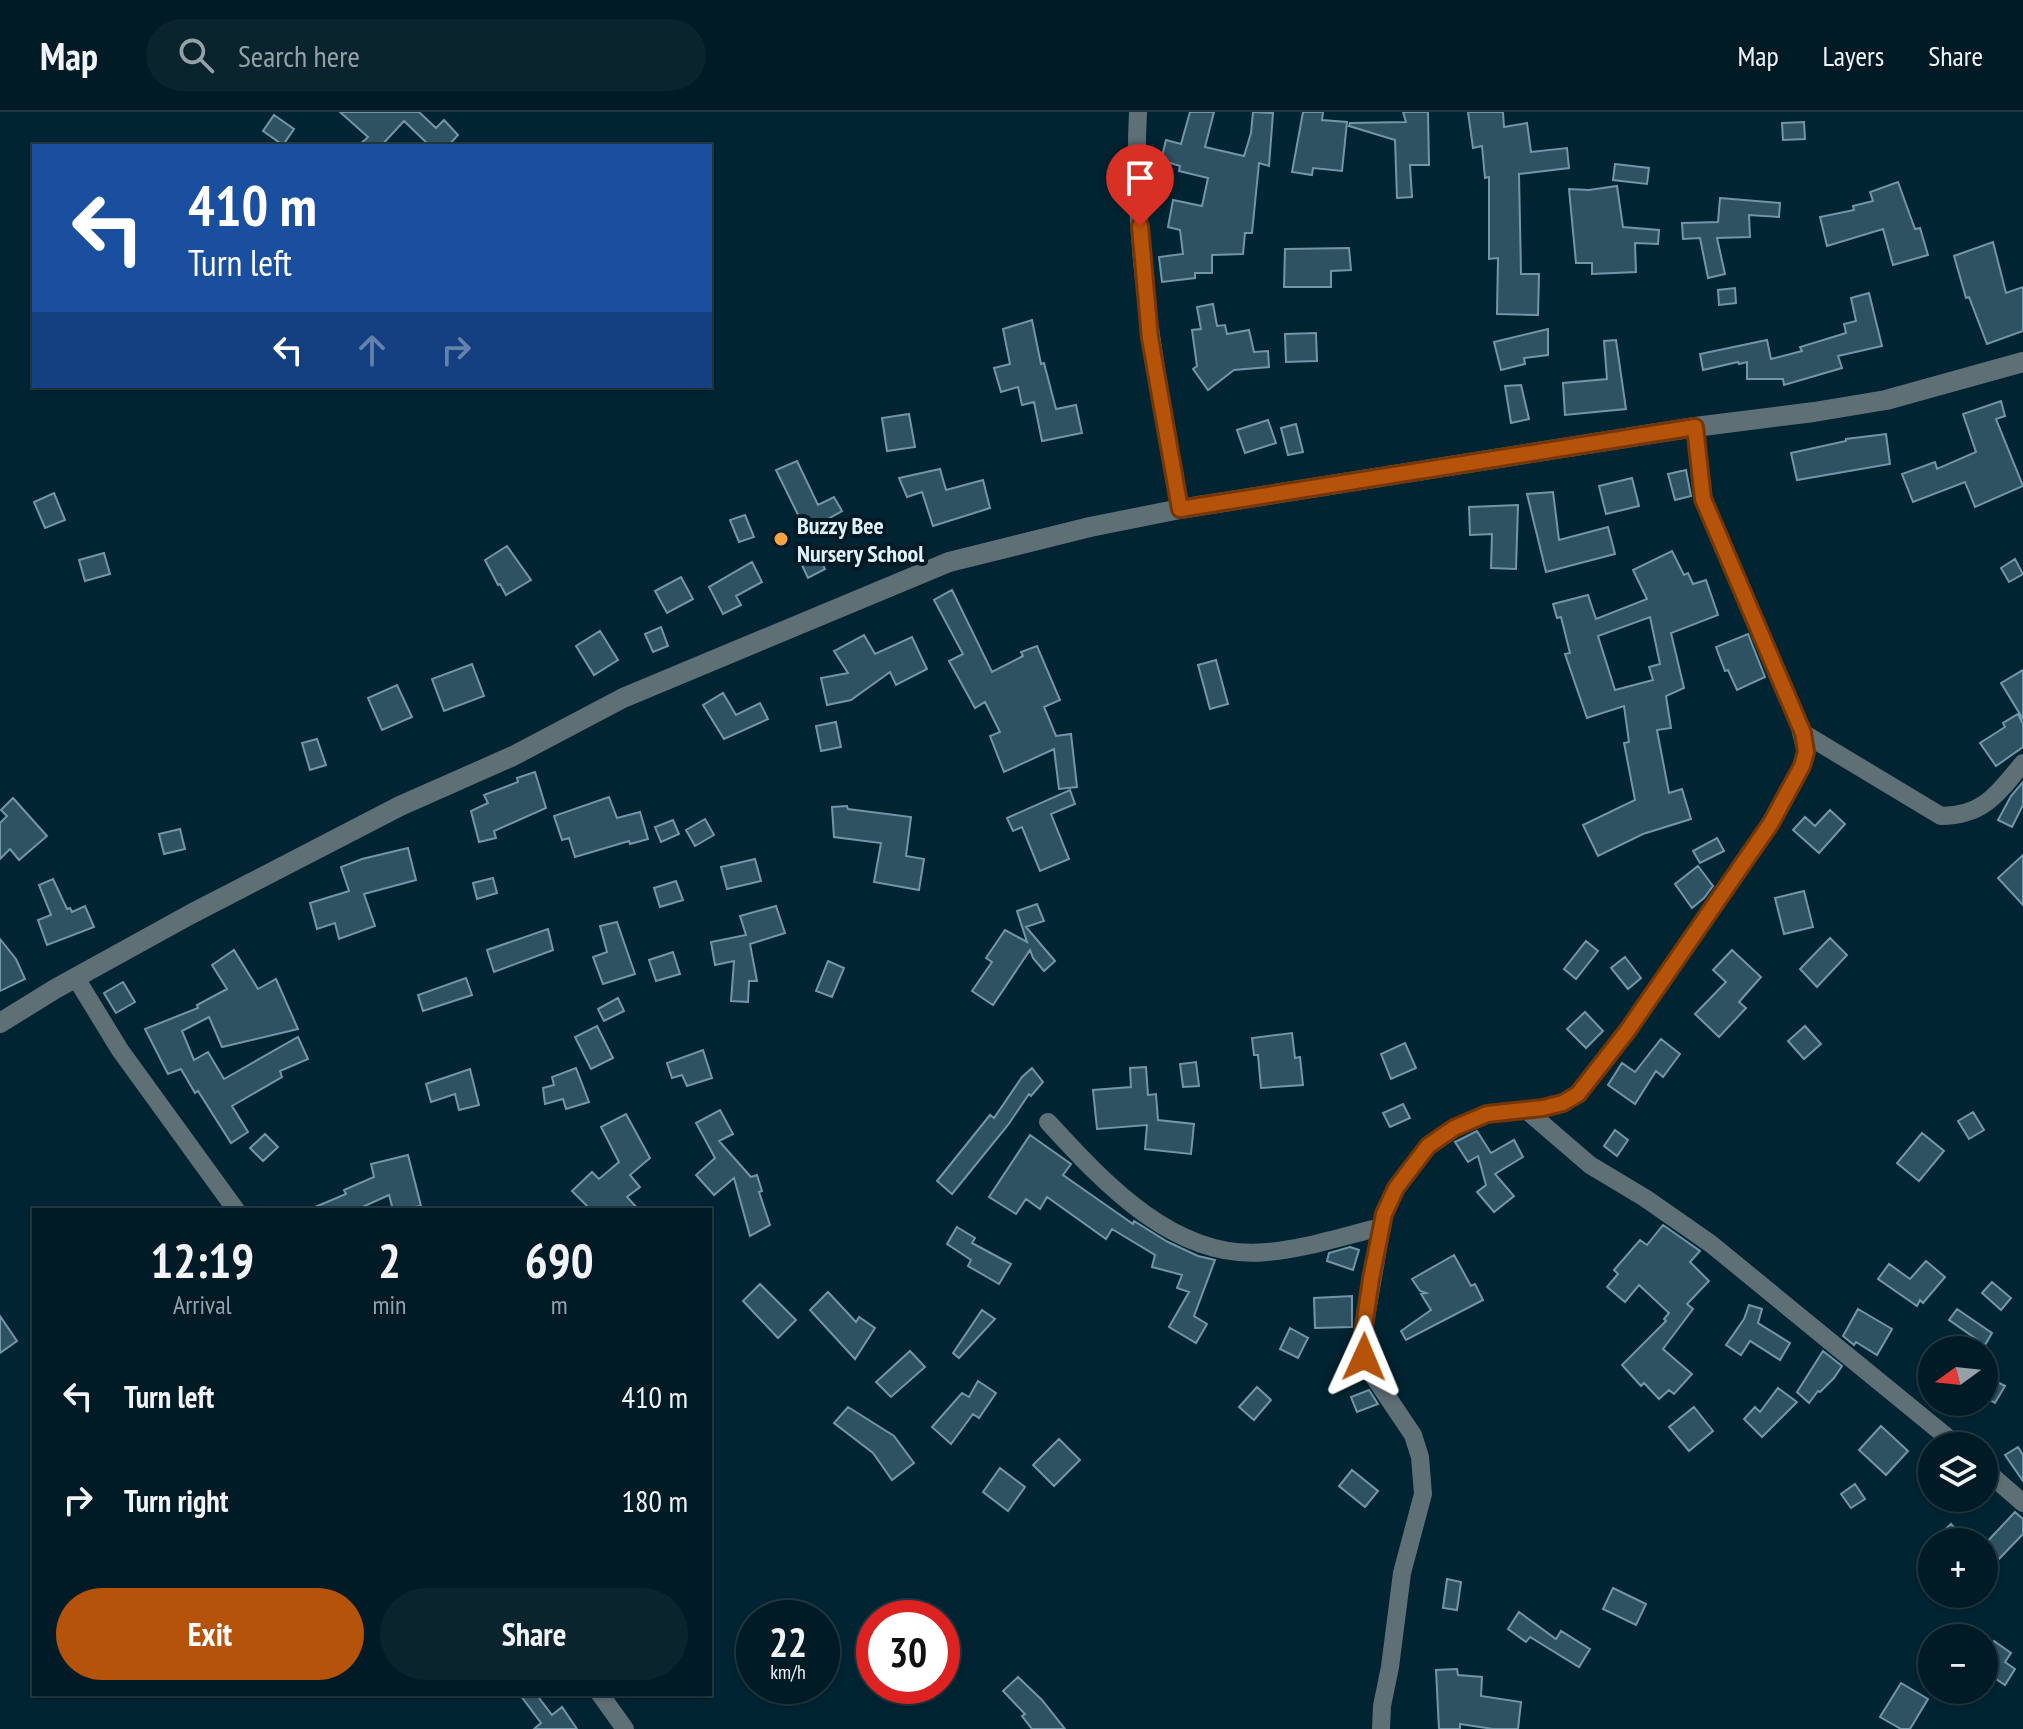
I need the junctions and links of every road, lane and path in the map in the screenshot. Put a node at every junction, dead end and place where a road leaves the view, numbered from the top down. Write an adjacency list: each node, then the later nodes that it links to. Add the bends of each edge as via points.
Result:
1 (1138, 112): 4 (street, via 1137,198 1150,338)
2 (2023, 362): 3 (street, via 1886,400)
3 (1695, 427): 4 (street); 5 (street, via 1703,499)
4 (1180, 509): 7 (street, via 949,562 623,698 513,756 400,806)
5 (1803, 733): 6 (street, via 1941,816 1966,814 1992,801); 9 (street, via 1802,766 1771,823 1628,1030 1578,1094 1563,1103)
6 (2023, 763)
7 (76, 978): 8 (street); 11 (street, via 120,1050)
8 (0, 1023)
9 (1525, 1109): 12 (street, via 1487,1114 1428,1146 1396,1188); 13 (street, via 1590,1165 1711,1244)
10 (1048, 1122): 12 (street, via 1131,1204 1223,1251 1267,1252)
11 (235, 1208)
12 (1381, 1227): 18 (street, via 1362,1340 1364,1357 1413,1435 1423,1494 1402,1573)
13 (1941, 1432)
14 (1998, 1481): 15 (street)
15 (2023, 1503)
16 (601, 1696): 17 (street)
17 (625, 1729)
18 (1381, 1729)

